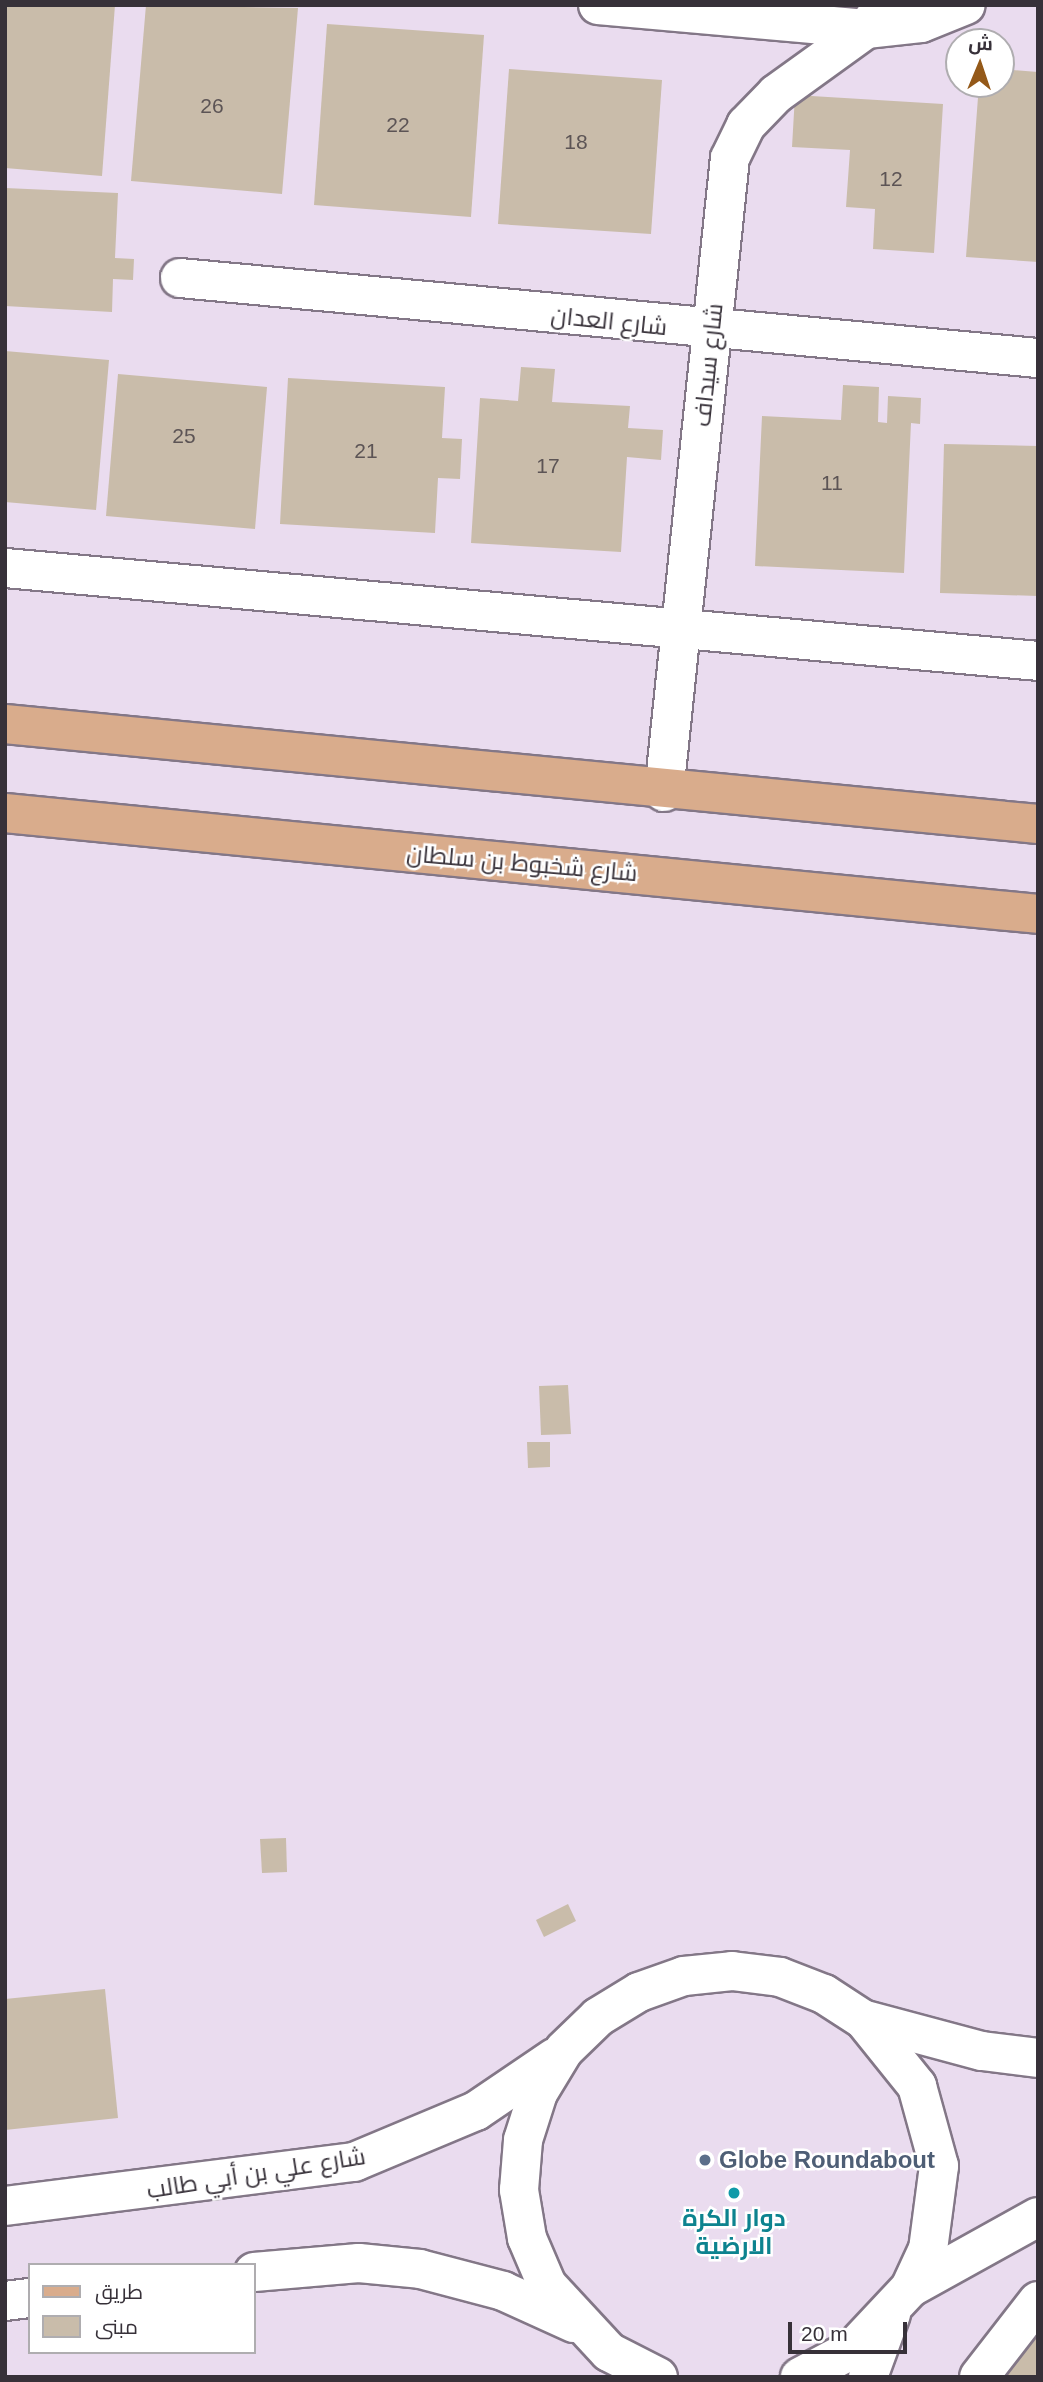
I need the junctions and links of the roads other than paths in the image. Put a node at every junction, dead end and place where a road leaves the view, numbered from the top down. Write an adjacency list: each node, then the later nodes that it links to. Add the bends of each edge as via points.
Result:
1 (598, 5): 3 (street)
2 (966, 5): 3 (street, via 921,23)
3 (875, 17): 5 (street, شارع سيداف, via 776,94 746,125 730,158)
4 (180, 278): 5 (street, شارع العدان)
5 (713, 331): 6 (street, شارع العدان); 8 (street, شارع سيداف)
6 (1038, 358)
7 (5, 568): 8 (street)
8 (680, 627): 9 (street); 11 (street, شارع سيداف)
9 (1038, 661)
10 (5, 724): 11 (main road)
11 (664, 792): 13 (main road)
12 (5, 813): 14 (main road, شارع شخبوط بن سلطان)
13 (1038, 824)
14 (1038, 914)
15 (864, 2020): 16 (street, via 791,1981 732,1971 684,1976 639,1992 598,2017); 17 (street, via 982,2051); 23 (street, via 916,2086 937,2152 938,2208)
16 (565, 2050): 18 (street, شارع علي بن أبي طالب, via 475,2111 354,2162); 25 (street, via 530,2116 519,2190 527,2238 547,2285)
17 (1038, 2058)
18 (5, 2206)
19 (1038, 2217): 23 (street)
20 (256, 2272): 25 (street, via 359,2263 420,2269 503,2291)
21 (28, 2298): 22 (street)
22 (5, 2301)
23 (900, 2301): 28 (street, via 853,2349); 29 (street)
24 (1038, 2301): 30 (street)
25 (577, 2324): 26 (street)
26 (619, 2364): 27 (street)
27 (657, 2377)
28 (800, 2377)
29 (868, 2377)
30 (979, 2377)

